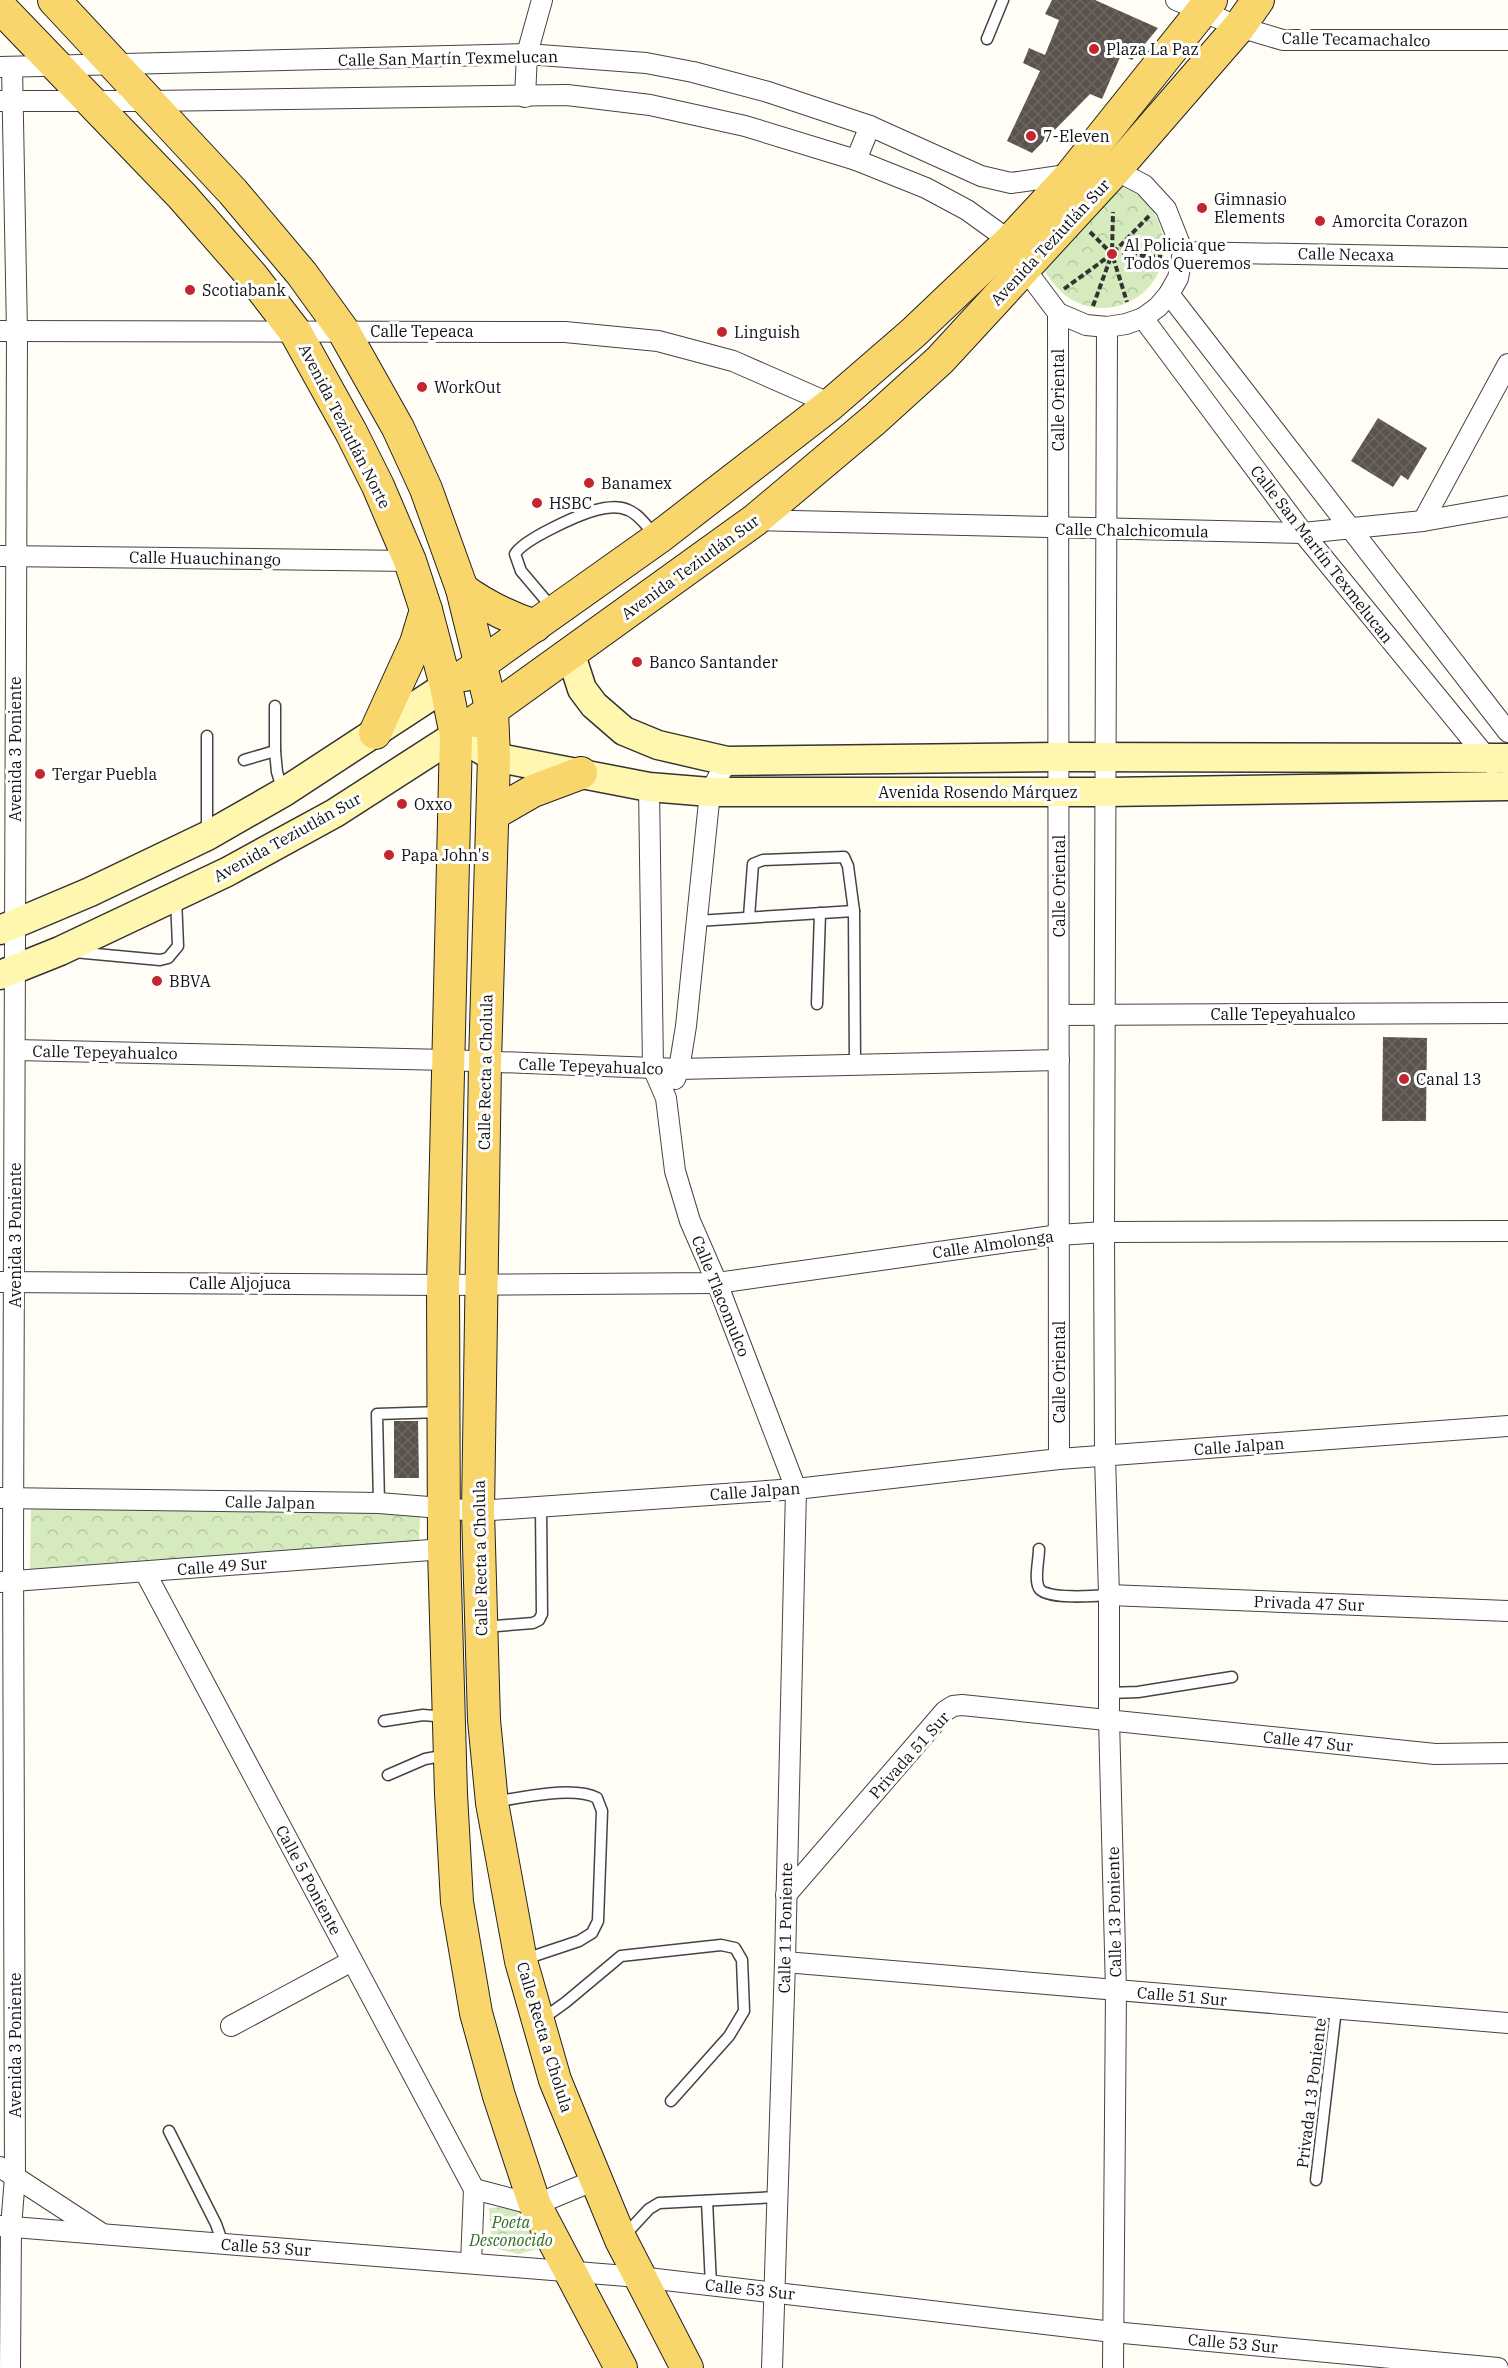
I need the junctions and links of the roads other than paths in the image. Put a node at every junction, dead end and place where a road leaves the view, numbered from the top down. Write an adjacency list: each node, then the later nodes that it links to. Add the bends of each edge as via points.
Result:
1 (54, 0): 11 (main road)
2 (542, 0): 10 (street)
3 (1003, 0): 8 (lane)
4 (1258, 0): 7 (main road, Avenida Teziutlán Sur)
5 (1197, 4): 7 (street, Calle Tecamachalco); 21 (main road, Avenida Teziutlán Sur)
6 (0, 7): 12 (main road, Avenida Teziutlán Norte)
7 (1239, 27): 9 (street, Calle Tecamachalco, via 1266,37 1300,41); 20 (main road, Avenida Teziutlán Sur)
8 (987, 39)
9 (1508, 40)
10 (527, 54): 11 (street, Calle San Martín Texmelucan); 14 (street); 18 (street, Calle San Martín Texmelucan, via 646,63 693,72)
11 (116, 65): 12 (street, Calle San Martín Texmelucan); 17 (main road)
12 (54, 66): 13 (street, Calle San Martín Texmelucan); 16 (main road, Avenida Teziutlán Norte)
13 (6, 67): 15 (street, Avenida 3 Poniente)
14 (525, 97): 17 (street); 19 (street, via 567,95 650,105 745,126)
15 (7, 101): 16 (street); 30 (street, Avenida 3 Poniente)
16 (88, 101): 17 (street); 32 (main road, Avenida Teziutlán Norte, via 182,196)
17 (150, 101): 31 (main road, via 302,274)
18 (870, 126): 19 (street); 21 (street, Calle San Martín Texmelucan, via 981,176 1001,181)
19 (856, 160): 22 (street, via 926,188 967,210)
20 (1115, 170): 21 (street, Calle San Martín Texmelucan); 23 (street, via 1144,185 1166,209); 25 (main road, Avenida Teziutlán Sur)
21 (1071, 175): 22 (main road, Avenida Teziutlán Sur)
22 (1010, 241): 25 (street); 34 (main road, Avenida Teziutlán Sur)
23 (1183, 252): 24 (street, Calle Necaxa); 26 (street)
24 (1508, 258)
25 (1025, 269): 27 (street); 36 (main road, Avenida Teziutlán Sur, via 940,360)
26 (1170, 294): 28 (street); 40 (street)
27 (1058, 313): 29 (street, via 1086,325); 39 (street, Calle Oriental)
28 (1143, 318): 29 (street); 41 (street, Calle San Martín Texmelucan)
29 (1107, 327): 38 (street)
30 (8, 332): 32 (street, Calle Tepeaca); 43 (street, Avenida 3 Poniente)
31 (344, 332): 32 (street, Calle Tepeaca); 34 (street, Calle Tepeaca, via 565,332 658,341 733,362); 45 (main road, via 398,428 426,489)
32 (296, 333): 44 (main road, Avenida Teziutlán Norte, via 351,432)
33 (1508, 364): 37 (street)
34 (831, 404): 42 (main road, Avenida Teziutlán Sur)
35 (1508, 506): 37 (street, Calle Chalchicomula)
36 (755, 520): 39 (street, Calle Chalchicomula); 48 (main road, Avenida Teziutlán Sur)
37 (1423, 521): 40 (street, Calle Chalchicomula)
38 (1107, 528): 39 (street, Calle Chalchicomula); 41 (street, Calle Chalchicomula); 60 (street)
39 (1058, 529): 59 (street, Calle Oriental)
40 (1352, 529): 41 (street, Calle Chalchicomula); 53 (street)
41 (1303, 533): 61 (street, Calle San Martín Texmelucan)
42 (658, 538): 47 (main road, Avenida Teziutlán Sur); 47 (lane, via 636,515 612,507 596,510 519,547 515,554 521,571)
43 (8, 556): 44 (street, Calle Huauchinango); 65 (street, Avenida 3 Poniente)
44 (410, 561): 46 (main road, Avenida Teziutlán Norte)
45 (462, 589): 47 (main road, via 509,617); 49 (main road)
46 (426, 610): 50 (main road, Avenida Teziutlán Norte); 54 (main road, via 416,644)
47 (545, 619): 49 (main road, Avenida Teziutlán Sur)
48 (571, 655): 52 (main road, Avenida Teziutlán Sur); 63 (main road, Avenida Rosendo Márquez, via 582,688 594,705 624,731 658,745)
49 (482, 664): 50 (main road, Avenida Teziutlán Sur); 52 (main road)
50 (446, 687): 54 (main road, Avenida Teziutlán Sur); 55 (main road, Avenida Teziutlán Norte)
51 (275, 706): 57 (lane)
52 (492, 711): 55 (main road, Avenida Teziutlán Sur); 58 (main road, Calle Recta a Cholula)
53 (1508, 732)
54 (375, 733): 69 (main road, Avenida Teziutlán Sur)
55 (456, 735): 58 (main road, Avenida Rosendo Márquez); 74 (main road, Avenida Teziutlán Sur, via 335,813); 87 (main road, Calle Recta a Cholula)
56 (207, 736): 73 (lane)
57 (275, 752): 62 (lane); 69 (lane)
58 (494, 757): 64 (main road, Avenida Rosendo Márquez); 72 (main road, Calle Recta a Cholula)
59 (1059, 758): 60 (main road, Avenida Rosendo Márquez); 63 (main road, Avenida Rosendo Márquez); 68 (street, Calle Oriental)
60 (1106, 758): 61 (main road, Avenida Rosendo Márquez); 71 (street)
61 (1498, 758): 66 (street, Calle San Martín Texmelucan)
62 (244, 760)
63 (728, 760): 70 (street)
64 (580, 773): 67 (main road, Avenida Rosendo Márquez); 72 (main road, via 533,791)
65 (8, 778): 79 (street, Avenida 3 Poniente)
66 (1508, 785): 71 (main road, Avenida Rosendo Márquez)
67 (649, 787): 70 (main road, Avenida Rosendo Márquez); 91 (street, Calle Tlacomulco)
68 (1059, 791): 70 (main road, Avenida Rosendo Márquez); 71 (main road, Avenida Rosendo Márquez); 85 (street, Calle Oriental)
69 (284, 792): 73 (main road, Avenida Teziutlán Sur)
70 (710, 792): 78 (street)
71 (1107, 792): 84 (street)
72 (493, 814): 89 (main road, Calle Recta a Cholula)
73 (207, 836): 79 (main road, Avenida Teziutlán Sur)
74 (176, 898): 80 (main road, Avenida Teziutlán Sur); 80 (lane, via 178,946 168,958)
75 (854, 911): 76 (lane); 77 (lane, via 844,857 763,860 753,864); 90 (lane)
76 (820, 913): 77 (lane); 82 (lane)
77 (749, 917): 78 (lane)
78 (697, 921): 92 (street)
79 (7, 928): 81 (street, Avenida 3 Poniente)
80 (60, 951): 81 (main road, Avenida Teziutlán Sur)
81 (8, 972): 86 (street, Avenida 3 Poniente)
82 (817, 1004)
83 (1508, 1013): 84 (street, Calle Tepeyahualco)
84 (1105, 1014): 85 (street, Calle Tepeyahualco); 95 (street)
85 (1059, 1015): 88 (street, Calle Oriental)
86 (15, 1050): 87 (street, Calle Tepeyahualco); 97 (street, Avenida 3 Poniente)
87 (447, 1060): 89 (street, Calle Tepeyahualco); 100 (main road, Calle Recta a Cholula)
88 (1059, 1060): 90 (street, Calle Tepeyahualco); 96 (street, Calle Oriental)
89 (485, 1062): 91 (street, Calle Tepeyahualco); 99 (main road, Calle Recta a Cholula)
90 (855, 1064): 92 (street, Calle Tepeyahualco)
91 (653, 1068): 92 (street, Calle Tepeyahualco); 93 (street, Calle Tlacomulco)
92 (679, 1069): 93 (street)
93 (666, 1098): 98 (street, Calle Tlacomulco, via 675,1171 690,1221)
94 (1508, 1231): 95 (street, Calle Almolonga)
95 (1104, 1232): 96 (street, Calle Almolonga); 103 (street)
96 (1059, 1235): 98 (street, Calle Almolonga); 104 (street, Calle Oriental)
97 (8, 1282): 100 (street, Calle Aljojuca); 106 (street, Avenida 3 Poniente)
98 (717, 1283): 99 (street, Calle Almolonga); 105 (street, Calle Tlacomulco)
99 (481, 1284): 100 (street, Calle Aljojuca); 110 (main road, Calle Recta a Cholula)
100 (443, 1285): 101 (main road, Calle Recta a Cholula)
101 (444, 1412): 107 (lane, via 377,1414); 109 (main road, Calle Recta a Cholula)
102 (1508, 1426): 103 (street, Calle Jalpan)
103 (1105, 1456): 104 (street, Calle Jalpan); 115 (street, Calle 13 Poniente)
104 (1059, 1459): 105 (street, Calle Jalpan)
105 (796, 1489): 108 (street, Calle Jalpan); 127 (street, Calle 11 Poniente)
106 (7, 1498): 107 (street, Calle Jalpan); 114 (street, Avenida 3 Poniente)
107 (379, 1503): 109 (street, Calle Jalpan)
108 (541, 1507): 110 (street, Calle Jalpan); 117 (lane, via 539,1620)
109 (444, 1508): 110 (street, Calle Jalpan); 111 (main road, Calle Recta a Cholula)
110 (478, 1511): 117 (main road, Calle Recta a Cholula)
111 (444, 1549): 113 (street, Calle 49 Sur); 120 (main road, Calle Recta a Cholula)
112 (1039, 1549): 115 (lane, via 1038,1582 1045,1594)
113 (145, 1572): 114 (street, Calle 49 Sur); 129 (street, Calle 5 Poniente)
114 (7, 1582): 138 (street, Avenida 3 Poniente)
115 (1110, 1595): 116 (street, Privada 47 Sur); 119 (street, Calle 13 Poniente)
116 (1508, 1611)
117 (481, 1627): 126 (main road, Calle Recta a Cholula)
118 (1232, 1677): 119 (lane)
119 (1109, 1693): 121 (street, Calle 13 Poniente)
120 (449, 1718): 122 (lane, via 423,1716); 124 (main road, Calle Recta a Cholula)
121 (1109, 1719): 123 (street, Calle 47 Sur, via 1435,1754); 127 (street, Privada 51 Sur, via 952,1706); 131 (street, Calle 13 Poniente)
122 (384, 1721)
123 (1508, 1753)
124 (450, 1754): 125 (lane); 144 (main road, Calle Recta a Cholula, via 458,1902 476,2013)
125 (388, 1775)
126 (492, 1803): 128 (main road, Calle Recta a Cholula); 128 (lane, via 532,1795 587,1792 597,1797 602,1811 598,1921 592,1933)
127 (786, 1895): 130 (street, Calle 11 Poniente)
128 (521, 1960): 133 (main road, Calle Recta a Cholula)
129 (352, 1961): 135 (street); 141 (street, Calle 5 Poniente)
130 (785, 1962): 131 (street, Calle 51 Sur); 142 (street, Calle 11 Poniente)
131 (1116, 1990): 132 (street, Calle 51 Sur); 154 (street, Calle 13 Poniente)
132 (1336, 2009): 134 (street, Calle 51 Sur); 140 (lane, Privada 13 Poniente)
133 (538, 2022): 136 (lane, via 621,1956 721,1945 735,1948 742,1960 744,2011 729,2036); 139 (main road, Calle Recta a Cholula, via 555,2080)
134 (1508, 2024)
135 (231, 2025)
136 (671, 2101)
137 (168, 2131): 148 (lane)
138 (8, 2172): 145 (street, Avenida 3 Poniente); 146 (street)
139 (596, 2180): 144 (street); 147 (main road, Calle Recta a Cholula)
140 (1316, 2180)
141 (474, 2189): 144 (street); 149 (street)
142 (778, 2197): 143 (lane); 153 (street, Calle 11 Poniente)
143 (707, 2201): 147 (lane, via 659,2203); 152 (lane)
144 (536, 2205): 150 (main road, Calle Recta a Cholula)
145 (5, 2227): 146 (street, Calle 53 Sur); 155 (street, Avenida 3 Poniente)
146 (104, 2235): 148 (street, Calle 53 Sur)
147 (621, 2240): 151 (main road, Calle Recta a Cholula)
148 (223, 2244): 149 (street, Calle 53 Sur)
149 (471, 2263): 150 (street, Calle 53 Sur)
150 (572, 2272): 151 (street, Calle 53 Sur); 156 (main road, Calle Recta a Cholula)
151 (639, 2277): 152 (street, Calle 53 Sur); 157 (main road, Calle Recta a Cholula)
152 (711, 2284): 153 (street, Calle 53 Sur)
153 (776, 2291): 154 (street, Calle 53 Sur); 158 (street, Calle 11 Poniente)
154 (1113, 2332): 159 (street, Calle 13 Poniente); 160 (street, Calle 53 Sur)
155 (10, 2368)
156 (621, 2368)
157 (687, 2368)
158 (772, 2368)
159 (1113, 2368)
160 (1498, 2368)

